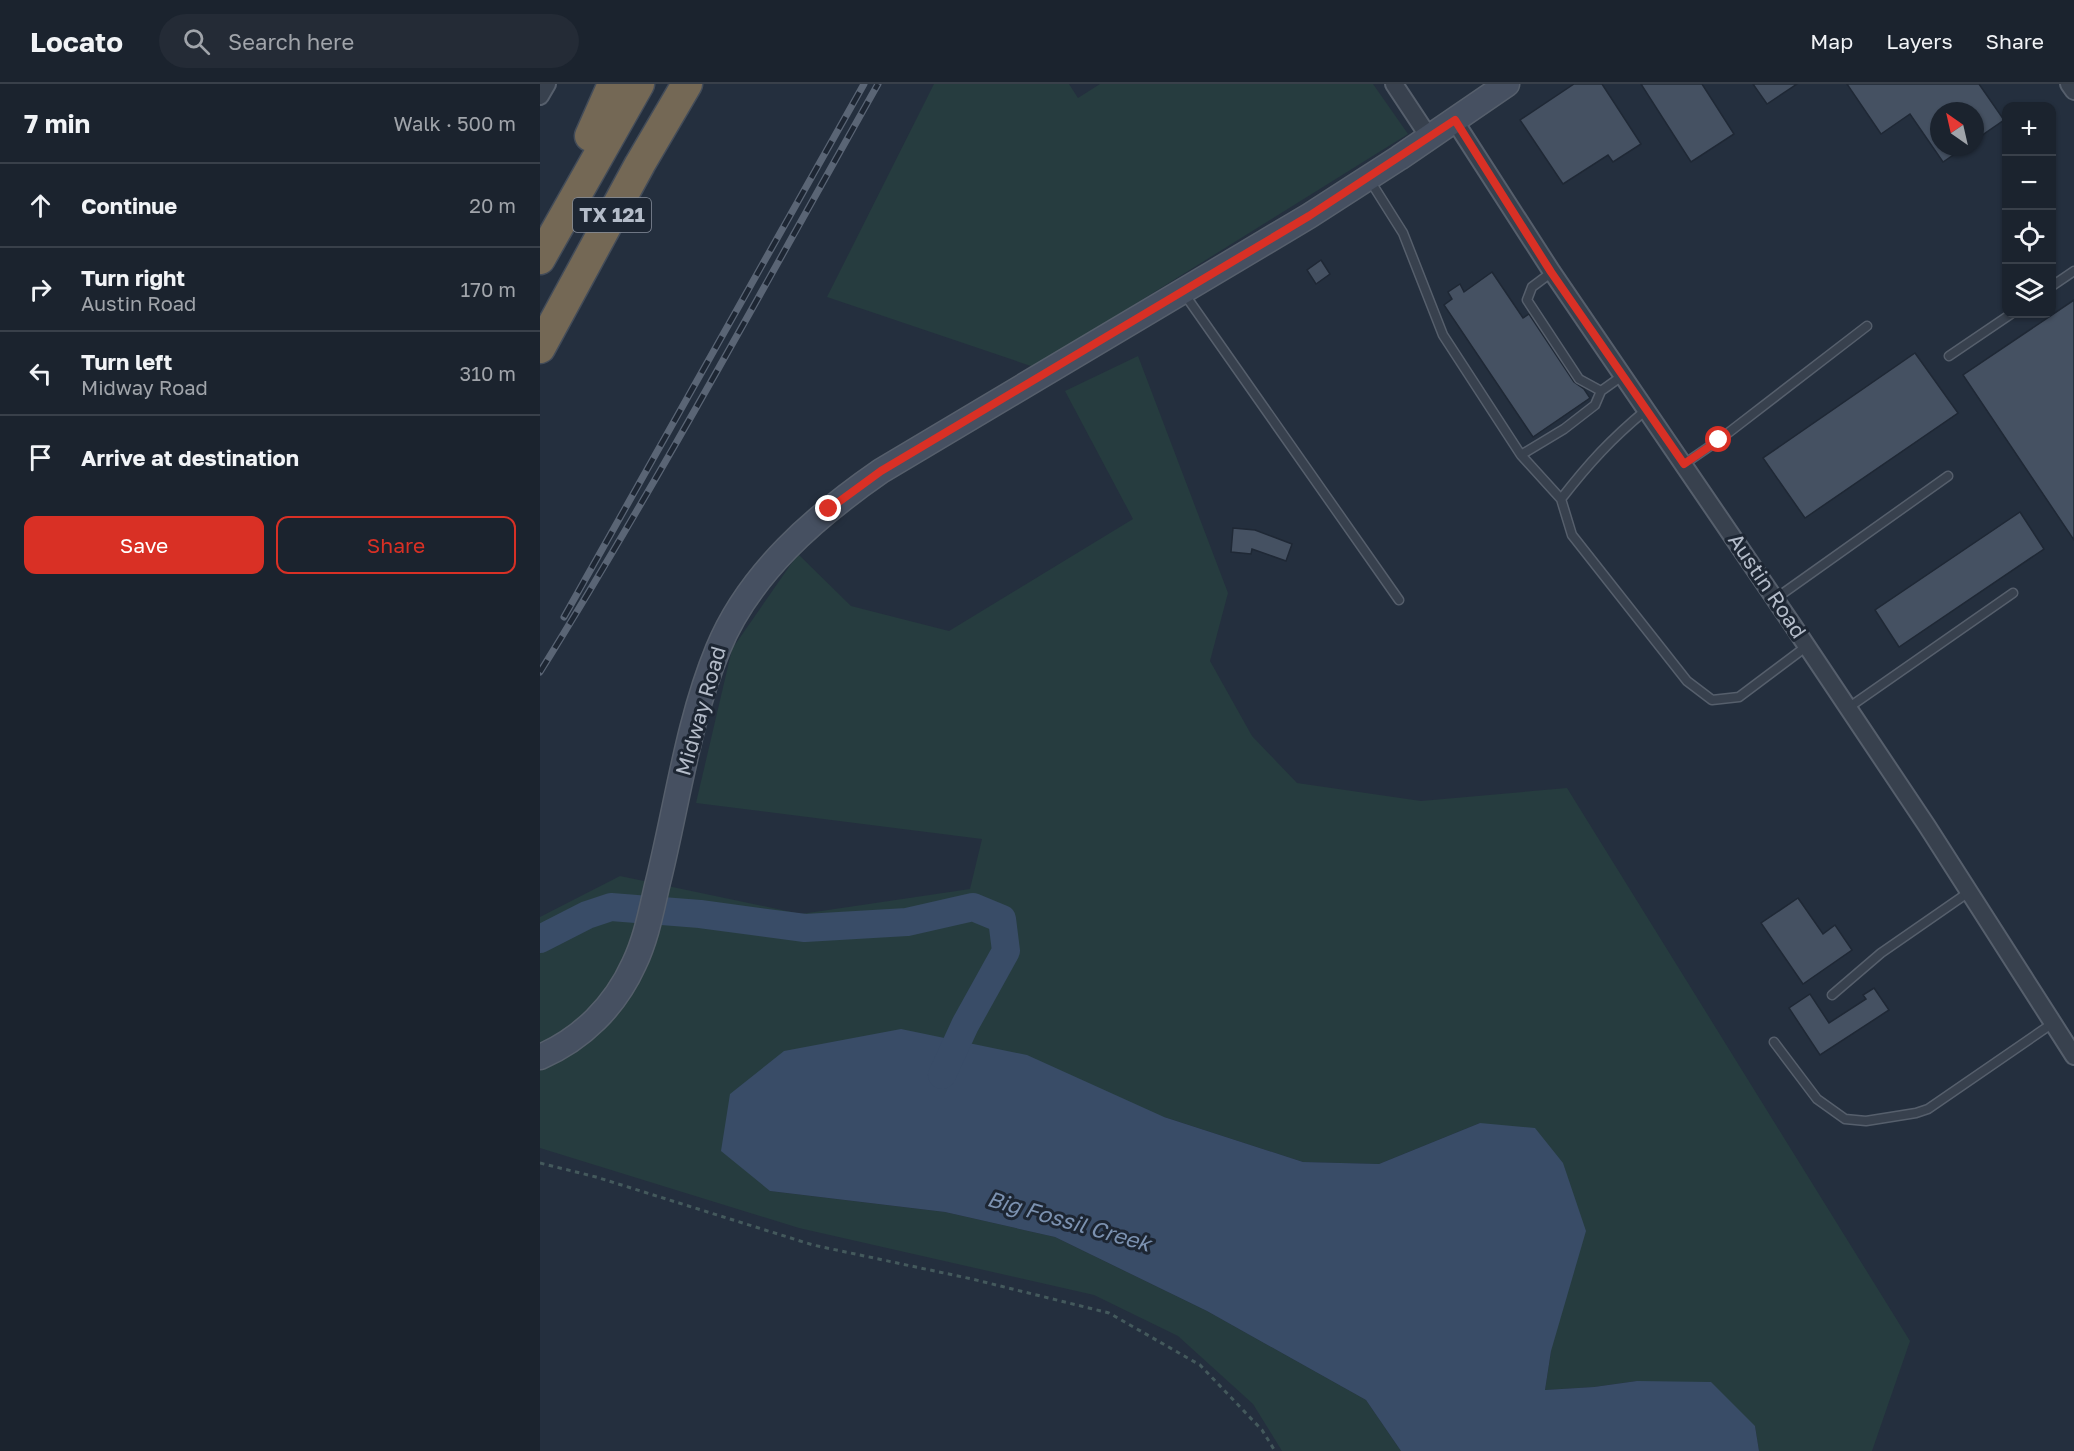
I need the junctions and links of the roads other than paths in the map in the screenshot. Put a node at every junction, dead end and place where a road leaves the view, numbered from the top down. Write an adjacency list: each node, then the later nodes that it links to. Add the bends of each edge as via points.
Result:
1 (547, 84): 9 (street)
2 (613, 84): 13 (highway)
3 (639, 84): 14 (highway, TX 121)
4 (687, 84): 21 (highway, TX 121)
5 (1394, 84): 11 (street)
6 (1507, 84): 10 (main road, Midway Road)
7 (2069, 84): 8 (street)
8 (2074, 91)
9 (540, 96)
10 (1455, 120): 11 (main road, Midway Road); 16 (street, Austin Road)
11 (1429, 137): 12 (main road, Midway Road)
12 (1369, 178): 18 (main road, Midway Road); 26 (lane, via 1403,233 1443,334)
13 (540, 249)
14 (540, 260)
15 (2074, 271): 17 (lane)
16 (1551, 272): 23 (street, Austin Road); 24 (lane, via 1532,287 1527,300 1579,379)
17 (2056, 283)
18 (1183, 291): 32 (lane); 40 (main road, Midway Road, via 881,471 829,509 783,553 745,598 708,675 643,942 623,984 594,1021 576,1038)
19 (2005, 318): 22 (lane)
20 (1867, 326): 27 (lane)
21 (540, 348)
22 (1949, 356)
23 (1622, 376): 24 (lane); 25 (street, Austin Road)
24 (1601, 391): 26 (lane, via 1595,405)
25 (1647, 410): 27 (street, Austin Road); 29 (lane, via 1589,462)
26 (1521, 455): 29 (lane)
27 (1684, 464): 31 (street, Austin Road)
28 (1948, 476): 31 (lane)
29 (1561, 499): 33 (lane, via 1572,535 1687,681 1712,700 1739,697)
30 (2013, 593): 34 (lane)
31 (1775, 599): 33 (street, Austin Road)
32 (1398, 600)
33 (1807, 646): 34 (street, Austin Road)
34 (1848, 708): 35 (street, Austin Road)
35 (1969, 892): 36 (lane, via 1881,953); 37 (street, Austin Road)
36 (1832, 995)
37 (2053, 1023): 38 (lane, via 1928,1109 1866,1121 1845,1119 1817,1099); 39 (street, Austin Road)
38 (1774, 1042)
39 (2074, 1056)
40 (540, 1057)

